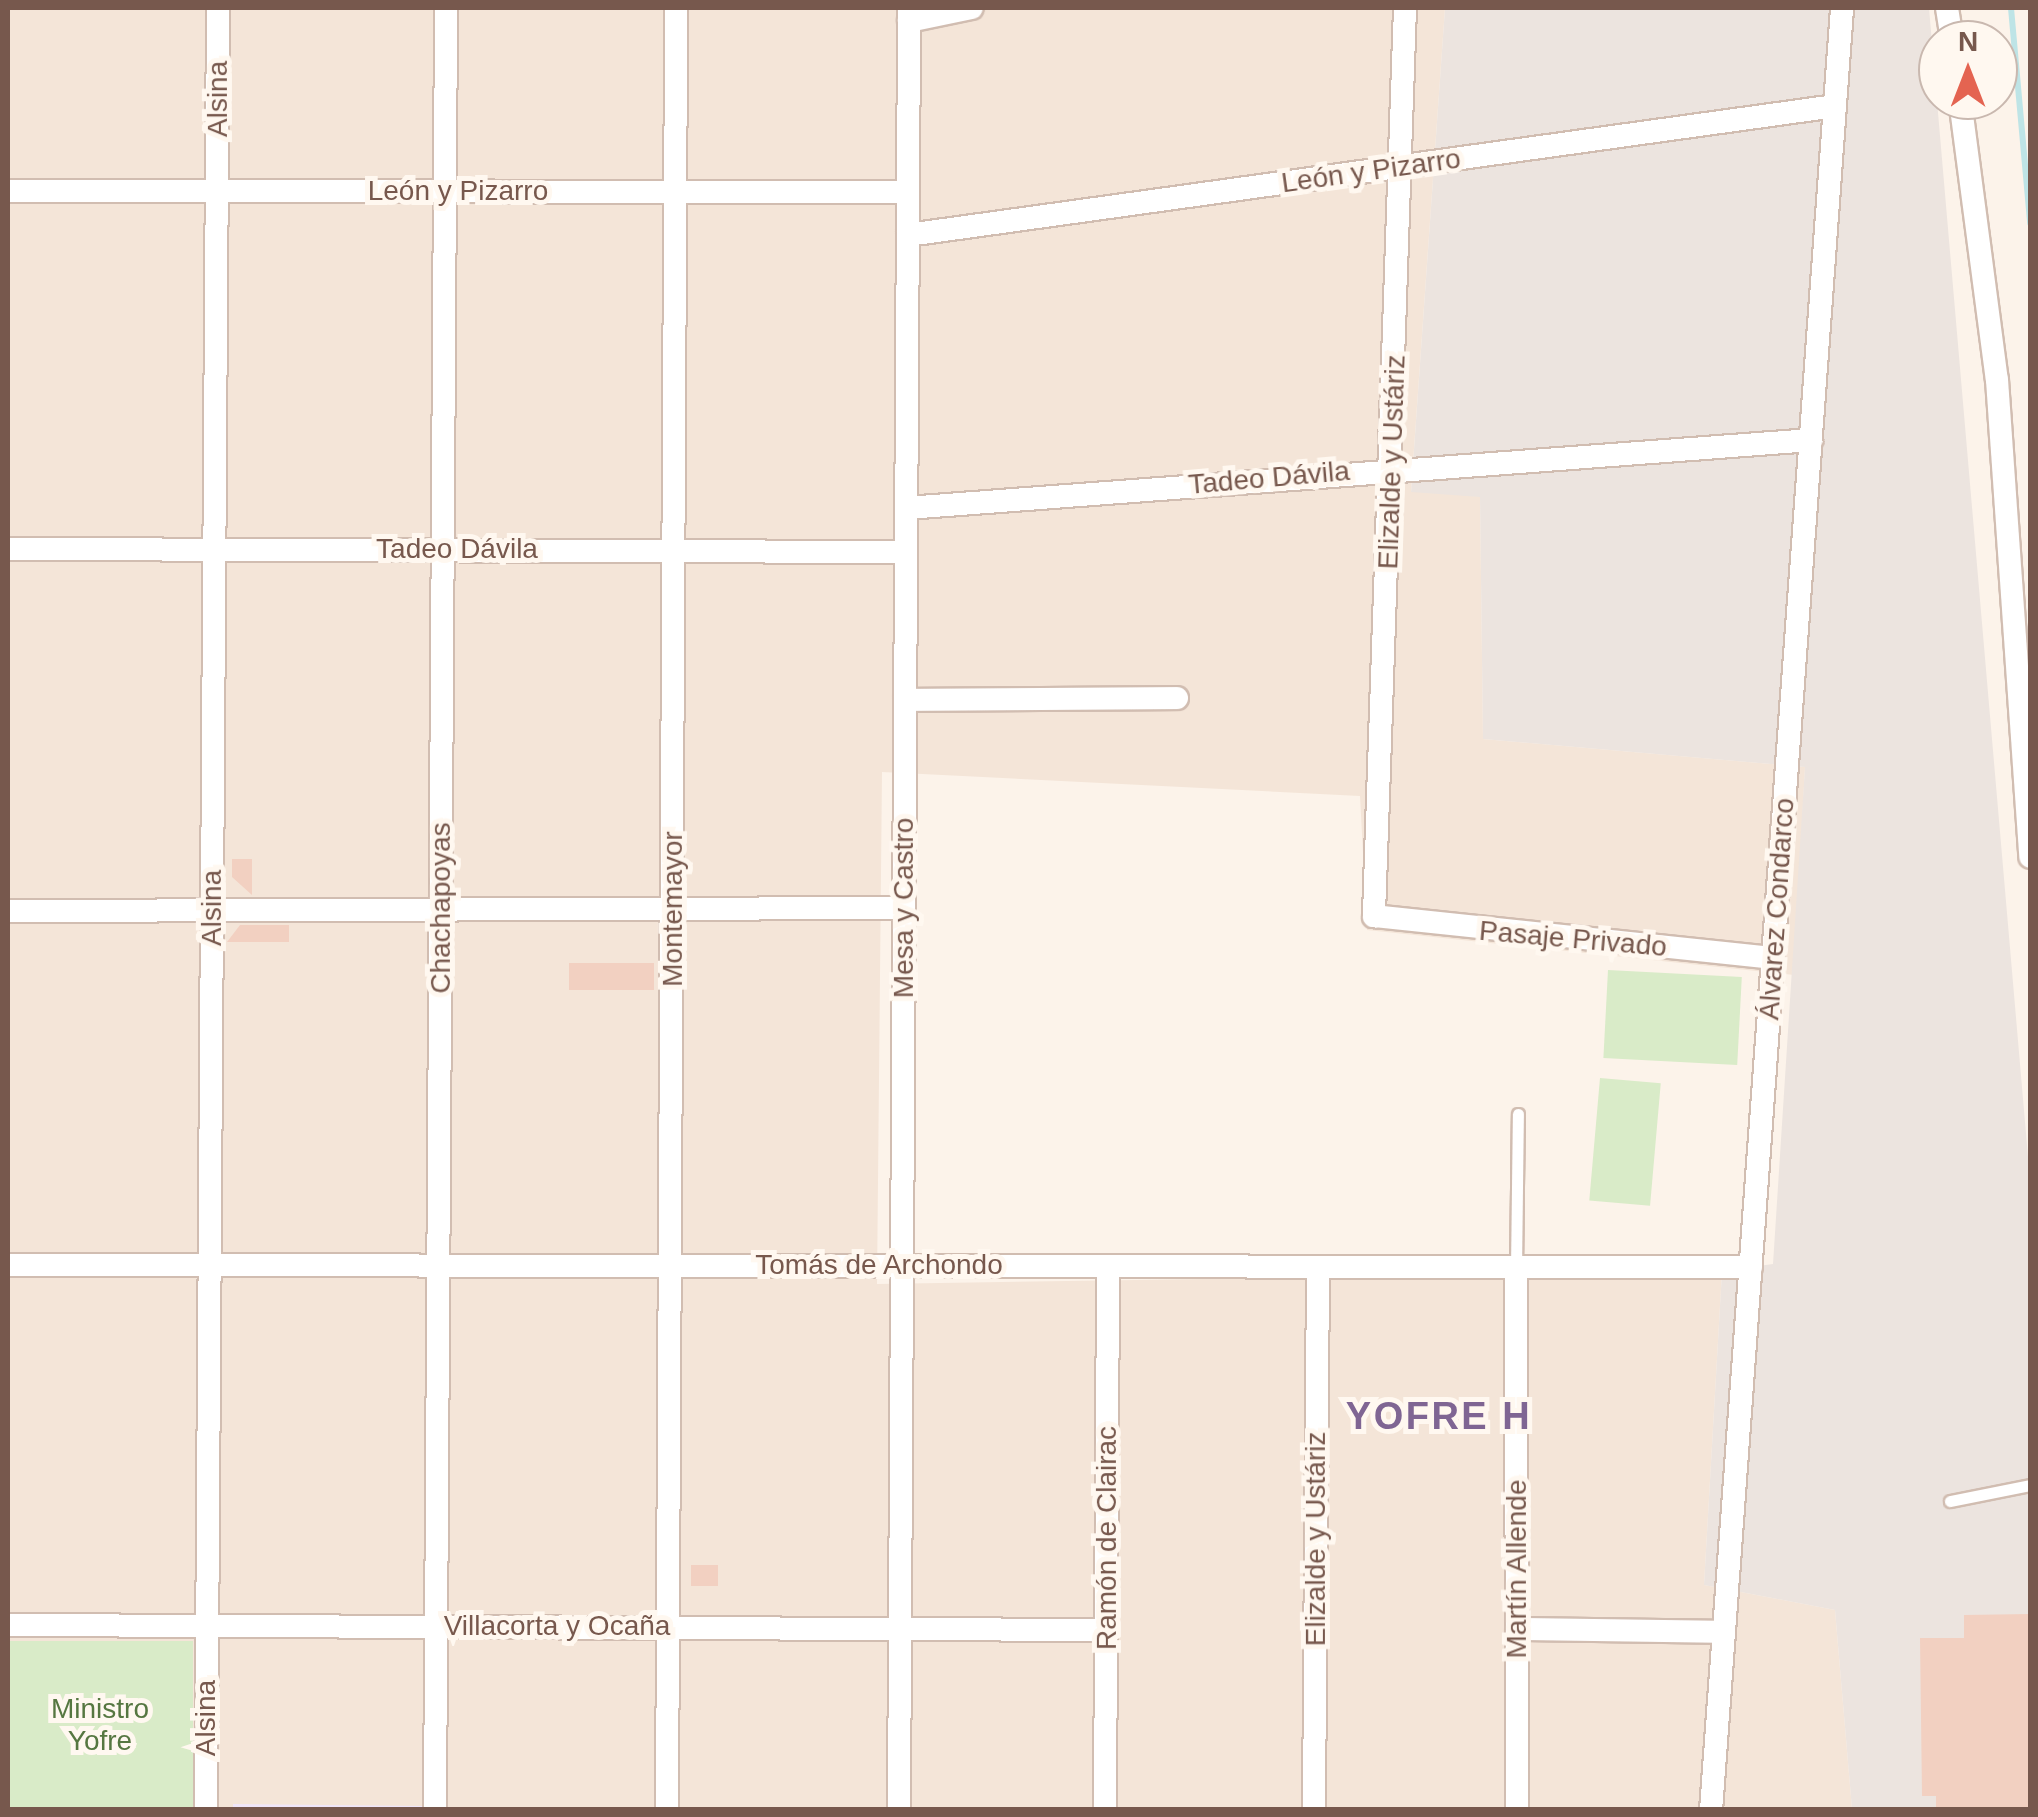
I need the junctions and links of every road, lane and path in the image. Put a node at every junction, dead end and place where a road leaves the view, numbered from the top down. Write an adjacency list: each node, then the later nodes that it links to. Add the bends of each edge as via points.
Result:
1 (218, 8): 12 (street, Alsina)
2 (446, 8): 13 (street, Chachapoyas)
3 (676, 8): 14 (street, Montemayor)
4 (972, 8): 7 (street)
5 (1405, 8): 10 (street, Elizalde y Ustáriz)
6 (1842, 8): 8 (street, Álvarez Condarco)
7 (909, 14): 15 (street, Mesa y Castro)
8 (1834, 106): 10 (street, León y Pizarro); 17 (street, Álvarez Condarco)
9 (1963, 120): 27 (street, via 1997,380)
10 (1404, 166): 16 (street, León y Pizarro); 18 (street, Elizalde y Ustáriz)
11 (8, 191): 12 (street, León y Pizarro)
12 (217, 191): 13 (street, León y Pizarro); 21 (street, Alsina)
13 (446, 191): 14 (street, León y Pizarro); 22 (street, Chachapoyas)
14 (675, 192): 15 (street, León y Pizarro); 23 (street, Montemayor)
15 (908, 192): 16 (street, Mesa y Castro)
16 (908, 234): 19 (street, Mesa y Castro)
17 (1811, 440): 18 (street, Tadeo Dávila); 34 (street, Álvarez Condarco)
18 (1391, 470): 19 (street, Tadeo Dávila); 33 (street, Elizalde y Ustáriz)
19 (907, 508): 24 (street, Mesa y Castro)
20 (8, 549): 21 (street, Tadeo Dávila)
21 (214, 549): 22 (street, Tadeo Dávila); 32 (street, Alsina)
22 (444, 549): 23 (street, Tadeo Dávila); 30 (street, Chachapoyas)
23 (674, 550): 24 (street, Tadeo Dávila); 28 (street, Montemayor)
24 (906, 552): 26 (street, Mesa y Castro)
25 (1177, 698): 26 (street)
26 (905, 700): 29 (street, Mesa y Castro)
27 (2030, 858)
28 (673, 908): 29 (street); 30 (street); 39 (street, Montemayor)
29 (904, 908): 40 (street, Mesa y Castro)
30 (440, 910): 32 (street); 38 (street, Chachapoyas)
31 (8, 911): 32 (street)
32 (212, 911): 37 (street, Alsina)
33 (1374, 916): 34 (street, Pasaje Privado)
34 (1773, 958): 42 (street, Álvarez Condarco)
35 (1518, 1114): 44 (lane)
36 (8, 1265): 37 (street, Tomás de Archondo)
37 (210, 1265): 38 (street, Tomás de Archondo); 49 (street, Alsina)
38 (438, 1265): 39 (street, Tomás de Archondo); 50 (street, Chachapoyas)
39 (670, 1265): 40 (street, Tomás de Archondo); 48 (street, Montemayor)
40 (902, 1265): 41 (street, Tomás de Archondo); 51 (street, Mesa y Castro)
41 (1108, 1266): 43 (street, Tomás de Archondo); 53 (street, Ramón de Clairac)
42 (1751, 1267): 44 (street, Tomás de Archondo); 54 (street, Álvarez Condarco)
43 (1318, 1268): 44 (street, Tomás de Archondo); 60 (street, Elizalde y Ustáriz)
44 (1516, 1269): 52 (street, Martín Allende)
45 (2030, 1485): 46 (lane)
46 (1950, 1501)
47 (8, 1625): 49 (street, Villacorta y Ocaña)
48 (668, 1625): 50 (street, Villacorta y Ocaña); 51 (street, Villacorta y Ocaña); 57 (street, Montemayor)
49 (206, 1626): 50 (street, Villacorta y Ocaña); 55 (street, Alsina)
50 (436, 1626): 56 (street, Chachapoyas)
51 (900, 1626): 53 (street, Villacorta y Ocaña); 58 (street, Mesa y Castro)
52 (1517, 1629): 54 (street); 61 (street, Martín Allende)
53 (1107, 1630): 59 (street, Ramón de Clairac)
54 (1724, 1632): 62 (street, Álvarez Condarco)
55 (206, 1810)
56 (435, 1810)
57 (667, 1810)
58 (899, 1810)
59 (1105, 1810)
60 (1314, 1810)
61 (1517, 1810)
62 (1710, 1810)

